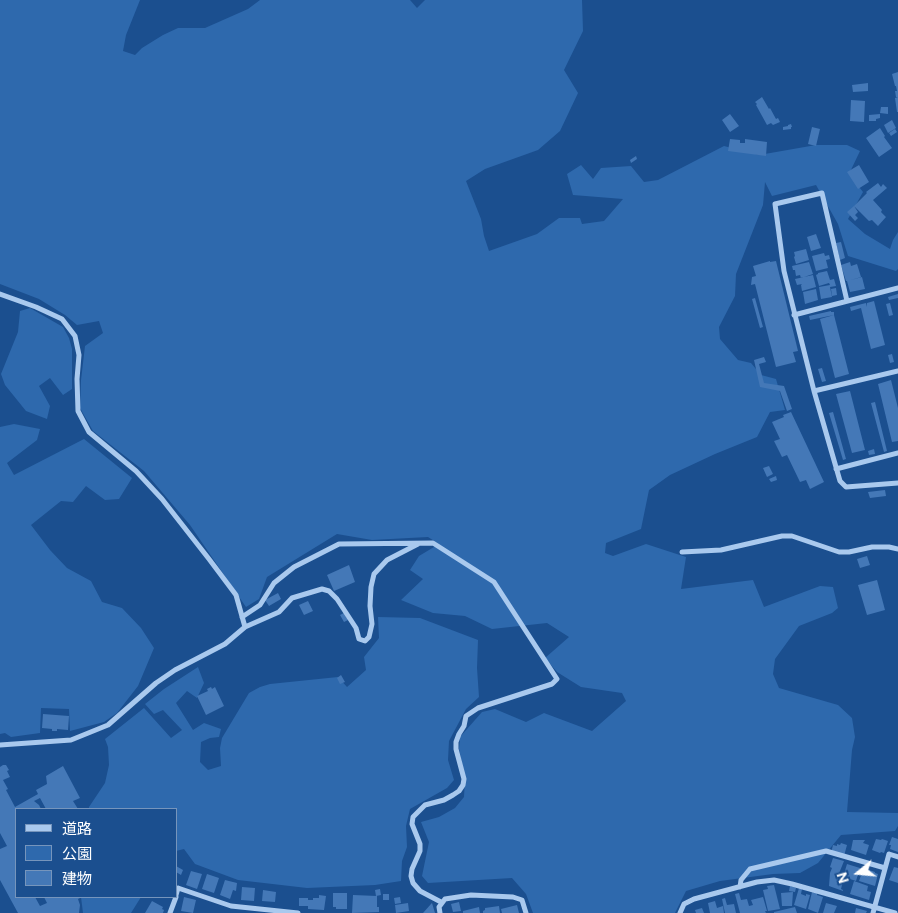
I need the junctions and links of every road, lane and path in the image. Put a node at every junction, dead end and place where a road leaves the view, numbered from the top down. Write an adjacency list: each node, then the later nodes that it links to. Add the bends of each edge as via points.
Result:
1 (898, 288): 3 (street)
2 (0, 294): 13 (street, via 62,319 75,336 79,355 78,411 90,432 136,471 162,499 236,596)
3 (847, 301): 4 (street); 4 (street, via 822,193 775,204 784,271)
4 (794, 314): 6 (street)
5 (898, 371): 6 (street)
6 (814, 391): 8 (street)
7 (898, 453): 8 (street)
8 (836, 469): 9 (street, via 846,487)
9 (898, 483)
10 (421, 543): 13 (street, via 339,544 294,567 274,583 260,605); 14 (street, via 387,560 374,574 370,606 372,624 365,641 359,639 356,628 337,599 322,589 292,598 279,612); 21 (street, via 433,543 494,582 556,679 552,684 478,708 466,716 456,742 463,785 453,796 425,805 413,817 412,824 420,844 412,869 413,883 420,891)
11 (898, 549): 12 (street, via 872,547 839,552 792,536 782,536 721,550)
12 (682, 552)
13 (242, 617): 14 (street)
14 (245, 627): 15 (street, via 225,644 156,683 108,725 71,740)
15 (0, 745)
16 (898, 857): 17 (street, via 889,854)
17 (886, 868): 18 (street, via 826,851 750,870 741,880); 22 (street)
18 (740, 887): 22 (street, via 774,880); 27 (street, via 694,899 684,904)
19 (178, 888): 24 (street, via 231,906)
20 (175, 898): 23 (street)
21 (441, 902): 25 (street, via 438,907); 26 (street, via 471,895 513,897 522,900)
22 (874, 907): 28 (street); 29 (street)
23 (170, 913)
24 (298, 913)
25 (440, 913)
26 (526, 913)
27 (680, 913)
28 (873, 913)
29 (895, 913)

